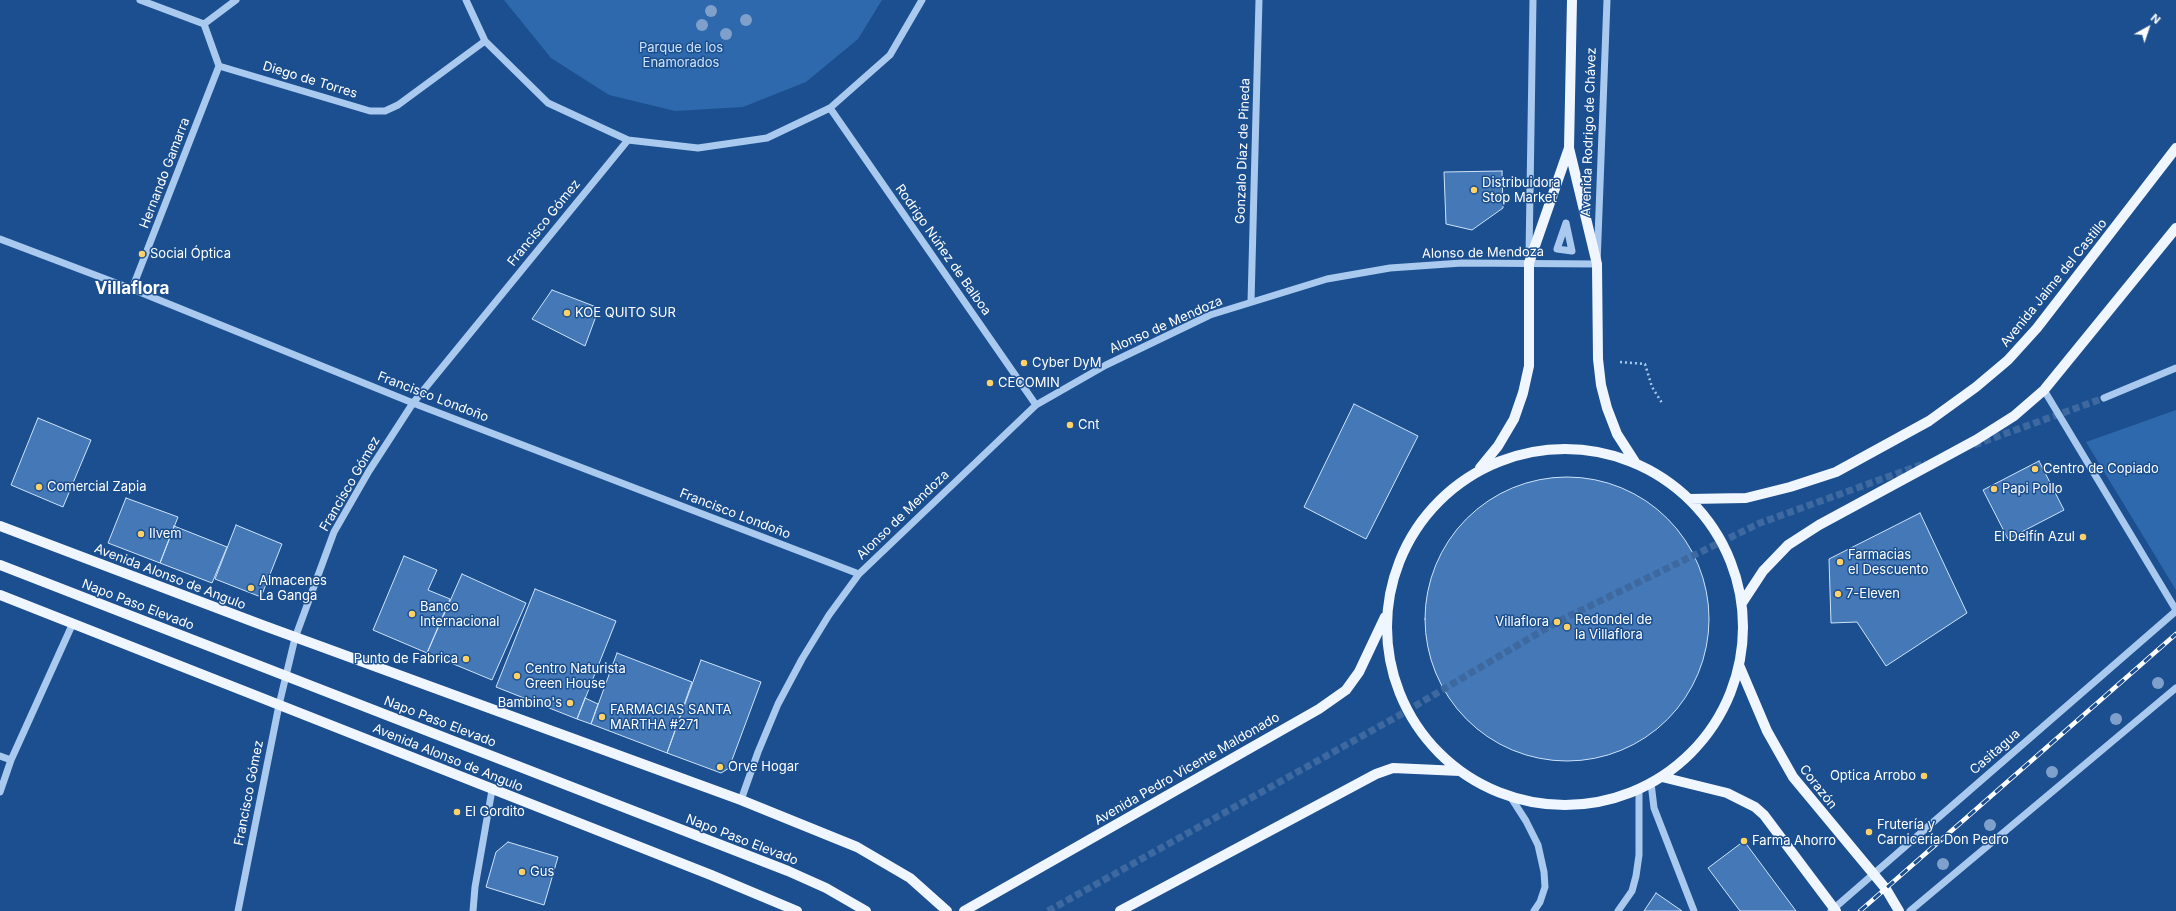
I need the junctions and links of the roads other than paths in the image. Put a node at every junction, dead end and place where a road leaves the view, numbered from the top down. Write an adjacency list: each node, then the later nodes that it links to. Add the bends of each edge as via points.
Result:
1 (140, 0): 9 (street)
2 (236, 0): 9 (street)
3 (466, 0): 10 (street)
4 (922, 0): 12 (street, via 890,55)
5 (1259, 0): 21 (street, Gonzalo Díaz de Pineda)
6 (1533, 0): 18 (street, Avenida Rodrigo de Chávez)
7 (1572, 0): 14 (main road, Avenida Rodrigo de Chávez)
8 (1607, 0): 19 (street, Avenida Rodrigo de Chávez)
9 (204, 24): 11 (street)
10 (486, 41): 11 (street, Diego de Torres, via 415,93 385,111 370,111); 13 (street, via 548,103)
11 (219, 66): 20 (street, Hernando Gamarra)
12 (830, 108): 13 (street, via 767,138 698,148); 26 (street, Rodrigo Núñez de Balboa)
13 (628, 140): 25 (street, Francisco Gómez)
14 (1569, 148): 18 (main road, Avenida Rodrigo de Chávez); 19 (main road, Avenida Rodrigo de Chávez)
15 (2176, 148): 29 (main road, Avenida Jaime del Castillo, via 2037,328 2008,360 1929,421 1836,472 1790,487 1746,498)
16 (2176, 228): 23 (main road)
17 (0, 239): 20 (street, Francisco Londoño)
18 (1529, 263): 19 (street, Alonso de Mendoza); 21 (street, Alonso de Mendoza, via 1462,263 1390,268 1327,279); 28 (main road, Avenida Rodrigo de Chávez, via 1529,366 1523,394 1514,419 1498,446)
19 (1597, 264): 27 (main road, Avenida Rodrigo de Chávez, via 1598,360 1601,385 1606,408 1617,434)
20 (132, 289): 25 (street, Francisco Londoño)
21 (1251, 302): 26 (street, Alonso de Mendoza, via 1210,315 1106,365)
22 (2176, 368): 24 (street)
23 (2044, 390): 34 (main road, via 2014,416 1976,440 1819,525 1788,545 1763,571); 35 (street)
24 (2104, 398)
25 (413, 403): 32 (street, Francisco Londoño); 38 (street, Francisco Gómez, via 369,470 334,532)
26 (1036, 405): 32 (street, Alonso de Mendoza)
27 (1634, 462): 28 (main road, via 1596,450 1556,448 1516,454); 29 (main road, via 1663,478)
28 (1479, 469): 36 (main road, via 1442,495 1414,529 1395,569)
29 (1689, 498): 34 (main road, via 1724,546)
30 (0, 526): 38 (main road, Avenida Alonso de Angulo)
31 (0, 565): 57 (main road, Napo Paso Elevado, bridge, via 788,871)
32 (859, 574): 51 (street, Alonso de Mendoza, via 829,615 785,692)
33 (0, 594): 37 (main road, Avenida Alonso de Angulo)
34 (1742, 603): 39 (main road, via 1743,634)
35 (2176, 610): 52 (street, Casitagua)
36 (1386, 613): 44 (main road, via 1387,649 1396,685 1412,718 1434,747); 59 (main road, Avenida Pedro Vicente Maldonado, via 1359,672 1346,690 1319,709)
37 (74, 623): 41 (main road, Avenida Alonso de Angulo); 43 (street)
38 (295, 638): 41 (street, Francisco Gómez); 51 (main road, Avenida Alonso de Angulo)
39 (1739, 665): 45 (main road, via 1724,709 1697,747); 52 (main road, Corazón, via 1767,731 1793,777)
40 (2176, 688): 65 (street)
41 (278, 705): 48 (main road, Avenida Alonso de Angulo); 54 (street, Francisco Gómez)
42 (0, 756): 43 (street)
43 (11, 760): 49 (street)
44 (1460, 771): 50 (main road, via 1484,786); 60 (main road, via 1393,768 1376,774)
45 (1662, 777): 46 (main road); 53 (main road, via 1727,793 1755,807)
46 (1651, 783): 47 (main road); 63 (street, via 1654,808)
47 (1639, 789): 50 (main road, via 1608,800 1576,805 1543,804); 62 (street, via 1639,855 1636,876 1632,890)
48 (492, 790): 55 (street); 56 (main road, Avenida Alonso de Angulo)
49 (0, 792)
50 (1510, 796): 61 (street, via 1538,845 1544,872 1545,888)
51 (740, 800): 58 (main road, Avenida Alonso de Angulo, via 857,847 910,878)
52 (1872, 875): 53 (street, Casitagua); 64 (main road, Corazón, via 1886,889)
53 (1833, 910)
54 (238, 911)
55 (473, 911)
56 (797, 911)
57 (866, 911)
58 (947, 911)
59 (964, 911)
60 (1120, 911)
61 (1534, 911)
62 (1618, 911)
63 (1694, 911)
64 (1899, 911)
65 (1910, 911)

